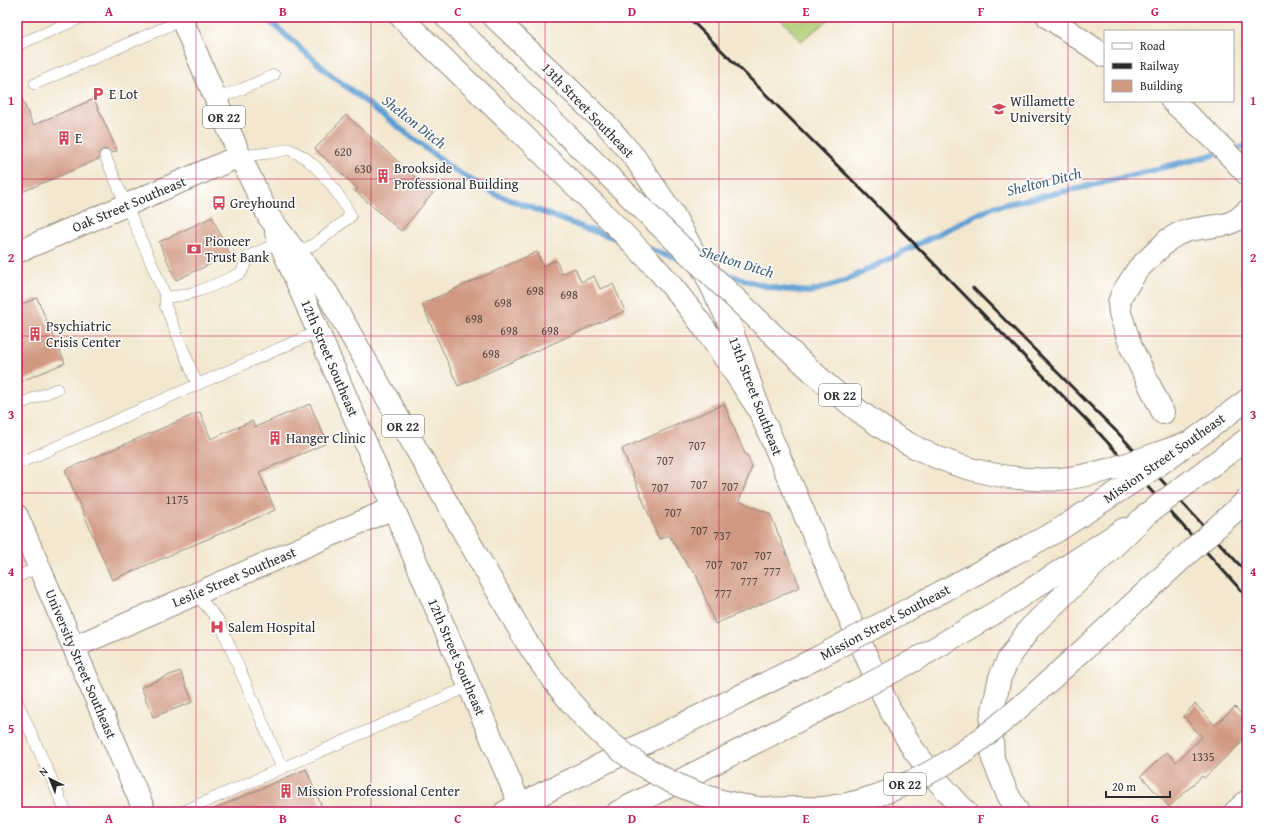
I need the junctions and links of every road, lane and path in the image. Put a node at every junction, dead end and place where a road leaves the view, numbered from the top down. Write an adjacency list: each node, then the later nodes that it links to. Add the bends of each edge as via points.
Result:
1 (83, 17): 7 (lane)
2 (401, 17): 26 (main road, via 639,249 694,316)
3 (446, 17): 29 (main road, OR 22, bridge, via 792,353 845,400 881,427 923,451 958,466 989,473 1021,478 1059,479 1094,474)
4 (494, 17): 26 (main road, 13th Street Southeast, bridge, via 604,123 635,158 673,214 720,304 741,355)
5 (1048, 17): 8 (main road)
6 (181, 19): 10 (lane); 11 (main road, OR 22)
7 (17, 45)
8 (1104, 55)
9 (274, 75): 11 (lane)
10 (35, 84)
11 (216, 98): 14 (main road, OR 22)
12 (1173, 102): 15 (main road, via 1231,155)
13 (105, 156): 16 (lane)
14 (240, 156): 16 (main road, Oak Street Southeast); 18 (main road, OR 22, via 269,217); 18 (lane, via 289,149 310,161 336,189 352,216 319,242)
15 (1247, 174)
16 (127, 205): 19 (main road, Oak Street Southeast); 20 (lane)
17 (1247, 211): 27 (main road, via 1228,224 1189,230 1168,240 1138,269 1122,294 1120,313 1131,347)
18 (288, 249): 20 (lane, via 249,256 241,273 201,291); 21 (main road, 12th Street Southeast); 31 (main road, OR 22, bridge, via 327,293 544,669 586,720 616,747 655,773 690,790 724,802 759,808 830,807 872,797 911,782 953,759 1038,691)
19 (17, 252)
20 (166, 296): 22 (lane, via 165,305)
21 (319, 331): 22 (lane); 32 (main road, 12th Street Southeast)
22 (197, 384): 30 (lane)
23 (57, 389): 25 (lane)
24 (1247, 400): 29 (main road, Mission Street Southeast / OR 22)
25 (17, 405)
26 (759, 410): 48 (main road, 13th Street Southeast, via 889,708 913,749)
27 (1162, 413)
28 (1247, 439): 34 (main road, bridge)
29 (1191, 442): 43 (main road, Mission Street Southeast, bridge, via 1057,531 819,657)
30 (17, 464)
31 (1247, 500)
32 (393, 508): 37 (main road, Leslie Street Southeast); 39 (main road, 12th Street Southeast)
33 (17, 516): 35 (main road, University Street Southeast)
34 (1084, 565): 47 (main road, bridge, via 840,700); 49 (main road, via 1029,629 1000,677 991,720 993,759 1006,793)
35 (39, 567): 36 (lane); 38 (main road, University Street Southeast)
36 (17, 576)
37 (196, 594): 38 (main road, Leslie Street Southeast); 41 (lane, via 219,621)
38 (74, 646): 45 (main road, University Street Southeast)
39 (470, 686): 41 (lane); 43 (main road, 12th Street Southeast)
40 (17, 701): 44 (lane)
41 (282, 768): 46 (lane)
42 (1247, 801): 50 (main road)
43 (516, 810)
44 (66, 812)
45 (145, 812)
46 (182, 812)
47 (618, 812)
48 (966, 812)
49 (1018, 812)
50 (1235, 812)

